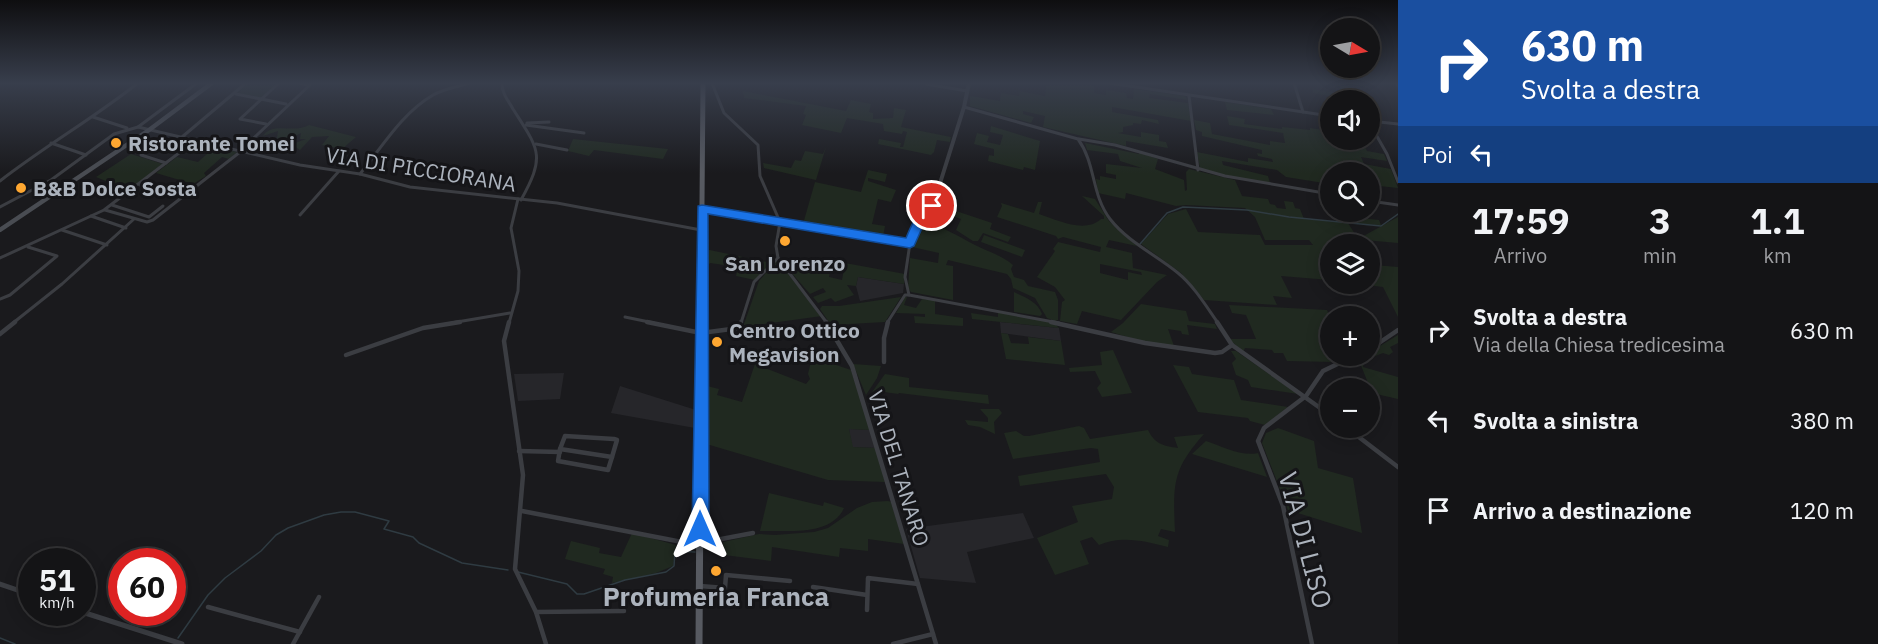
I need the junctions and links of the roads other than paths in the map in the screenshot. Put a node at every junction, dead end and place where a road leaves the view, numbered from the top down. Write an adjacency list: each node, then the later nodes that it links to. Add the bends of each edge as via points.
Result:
1 (98, 113): 14 (street)
2 (157, 113): 20 (street)
3 (172, 113): 22 (main road)
4 (212, 113): 24 (street)
5 (247, 113): 17 (street, via 240,119)
6 (277, 113): 17 (street)
7 (413, 113): 39 (street)
8 (517, 113): 18 (street)
9 (704, 113): 51 (main road)
10 (724, 113): 56 (street, via 758,145 760,176)
11 (962, 113): 61 (street, via 934,201)
12 (986, 113): 26 (street)
13 (1191, 113): 37 (street)
14 (93, 117): 21 (street); 29 (street)
15 (549, 122): 18 (street)
16 (1380, 123): 19 (street)
17 (266, 124): 34 (street)
18 (525, 124): 23 (street); 30 (street)
19 (1398, 124)
20 (138, 127): 21 (street); 22 (street, VIA DI PICCIORANA)
21 (128, 129): 35 (street, via 114,134)
22 (149, 130): 24 (street, VIA DI PICCIORANA); 58 (main road)
23 (584, 133)
24 (182, 137): 27 (street, VIA DI PICCIORANA)
25 (550, 138): 31 (street)
26 (1078, 139): 37 (street, via 1115,145); 74 (street, via 1093,175 1097,199 1111,220 1184,279)
27 (196, 141): 34 (street, VIA DI PICCIORANA); 36 (street)
28 (1380, 141): 41 (street)
29 (50, 143): 35 (street); 40 (street)
30 (536, 144): 31 (street); 45 (street, via 538,166)
31 (545, 145): 33 (street)
32 (150, 147): 36 (street, via 141,155)
33 (567, 150)
34 (240, 151): 38 (street, VIA DI PICCIORANA); 55 (street, via 157,218 147,222)
35 (86, 155): 50 (street, via 51,180)
36 (166, 163): 42 (street)
37 (1198, 170): 44 (street)
38 (339, 171): 39 (street, VIA DI PICCIORANA); 53 (street)
39 (360, 174): 45 (street, VIA DI PICCIORANA, via 413,187)
40 (0, 181)
41 (1398, 182)
42 (140, 184): 43 (street); 48 (street)
43 (162, 190)
44 (1320, 192)
45 (519, 200): 60 (street, VIA DI PICCIORANA); 68 (street, via 511,228 519,281)
46 (1380, 202): 47 (street)
47 (1398, 204)
48 (112, 205): 49 (street, via 149,217); 52 (street)
49 (163, 206)
50 (0, 207)
51 (702, 209): 56 (street); 60 (main road)
52 (104, 210): 54 (street); 55 (street)
53 (300, 215)
54 (90, 216): 57 (street); 59 (street)
55 (134, 219): 57 (street)
56 (780, 222): 61 (street); 65 (street)
57 (126, 228): 62 (street)
58 (0, 230)
59 (61, 230): 62 (street); 63 (street)
60 (701, 230): 71 (main road)
61 (910, 243): 66 (street, via 905,282)
62 (107, 244): 72 (street)
63 (27, 246): 64 (street); 67 (street, via 57,256)
64 (0, 258)
65 (777, 258): 71 (street, via 754,282 739,328); 90 (street, VIA DEL TANARO, via 816,306 852,366)
66 (909, 295): 74 (street, via 1166,346 1215,353); 76 (street, via 905,295 888,323 883,342)
67 (0, 299)
68 (511, 313): 75 (street, via 423,328); 81 (street, via 505,349)
69 (625, 317): 71 (street)
70 (1398, 330): 73 (street)
71 (701, 333): 87 (main road)
72 (0, 334)
73 (1380, 342)
74 (1232, 345): 78 (street)
75 (346, 355)
76 (884, 362)
77 (1333, 366): 78 (street, VIA DI LISO, via 1323,371)
78 (1306, 396): 79 (street); 109 (street, VIA DI LISO, via 1264,428 1258,441 1282,506)
79 (1320, 407)
80 (1360, 438): 84 (street)
81 (519, 451): 82 (street); 85 (street)
82 (560, 451): 83 (street); 83 (street, via 558,460 608,470); 83 (street, via 565,436 614,439 617,443)
83 (612, 457)
84 (1398, 467)
85 (522, 511): 87 (street); 99 (street, via 515,569)
86 (753, 533): 87 (street)
87 (700, 543): 92 (main road)
88 (790, 581): 92 (street, via 726,575 725,588)
89 (0, 584): 93 (street)
90 (918, 584): 94 (street, via 868,578); 102 (street, VIA DEL TANARO)
91 (813, 587): 94 (street)
92 (700, 589): 103 (main road)
93 (18, 590)
94 (867, 595): 97 (street)
95 (320, 597): 101 (street)
96 (208, 607): 101 (street)
97 (867, 610)
98 (624, 611): 99 (street)
99 (536, 612): 106 (street)
100 (96, 616): 104 (street)
101 (300, 632): 105 (street)
102 (933, 634): 107 (street); 108 (street, VIA DEL TANARO)
103 (700, 642)
104 (182, 644)
105 (294, 644)
106 (546, 644)
107 (893, 644)
108 (936, 644)
109 (1312, 644)

